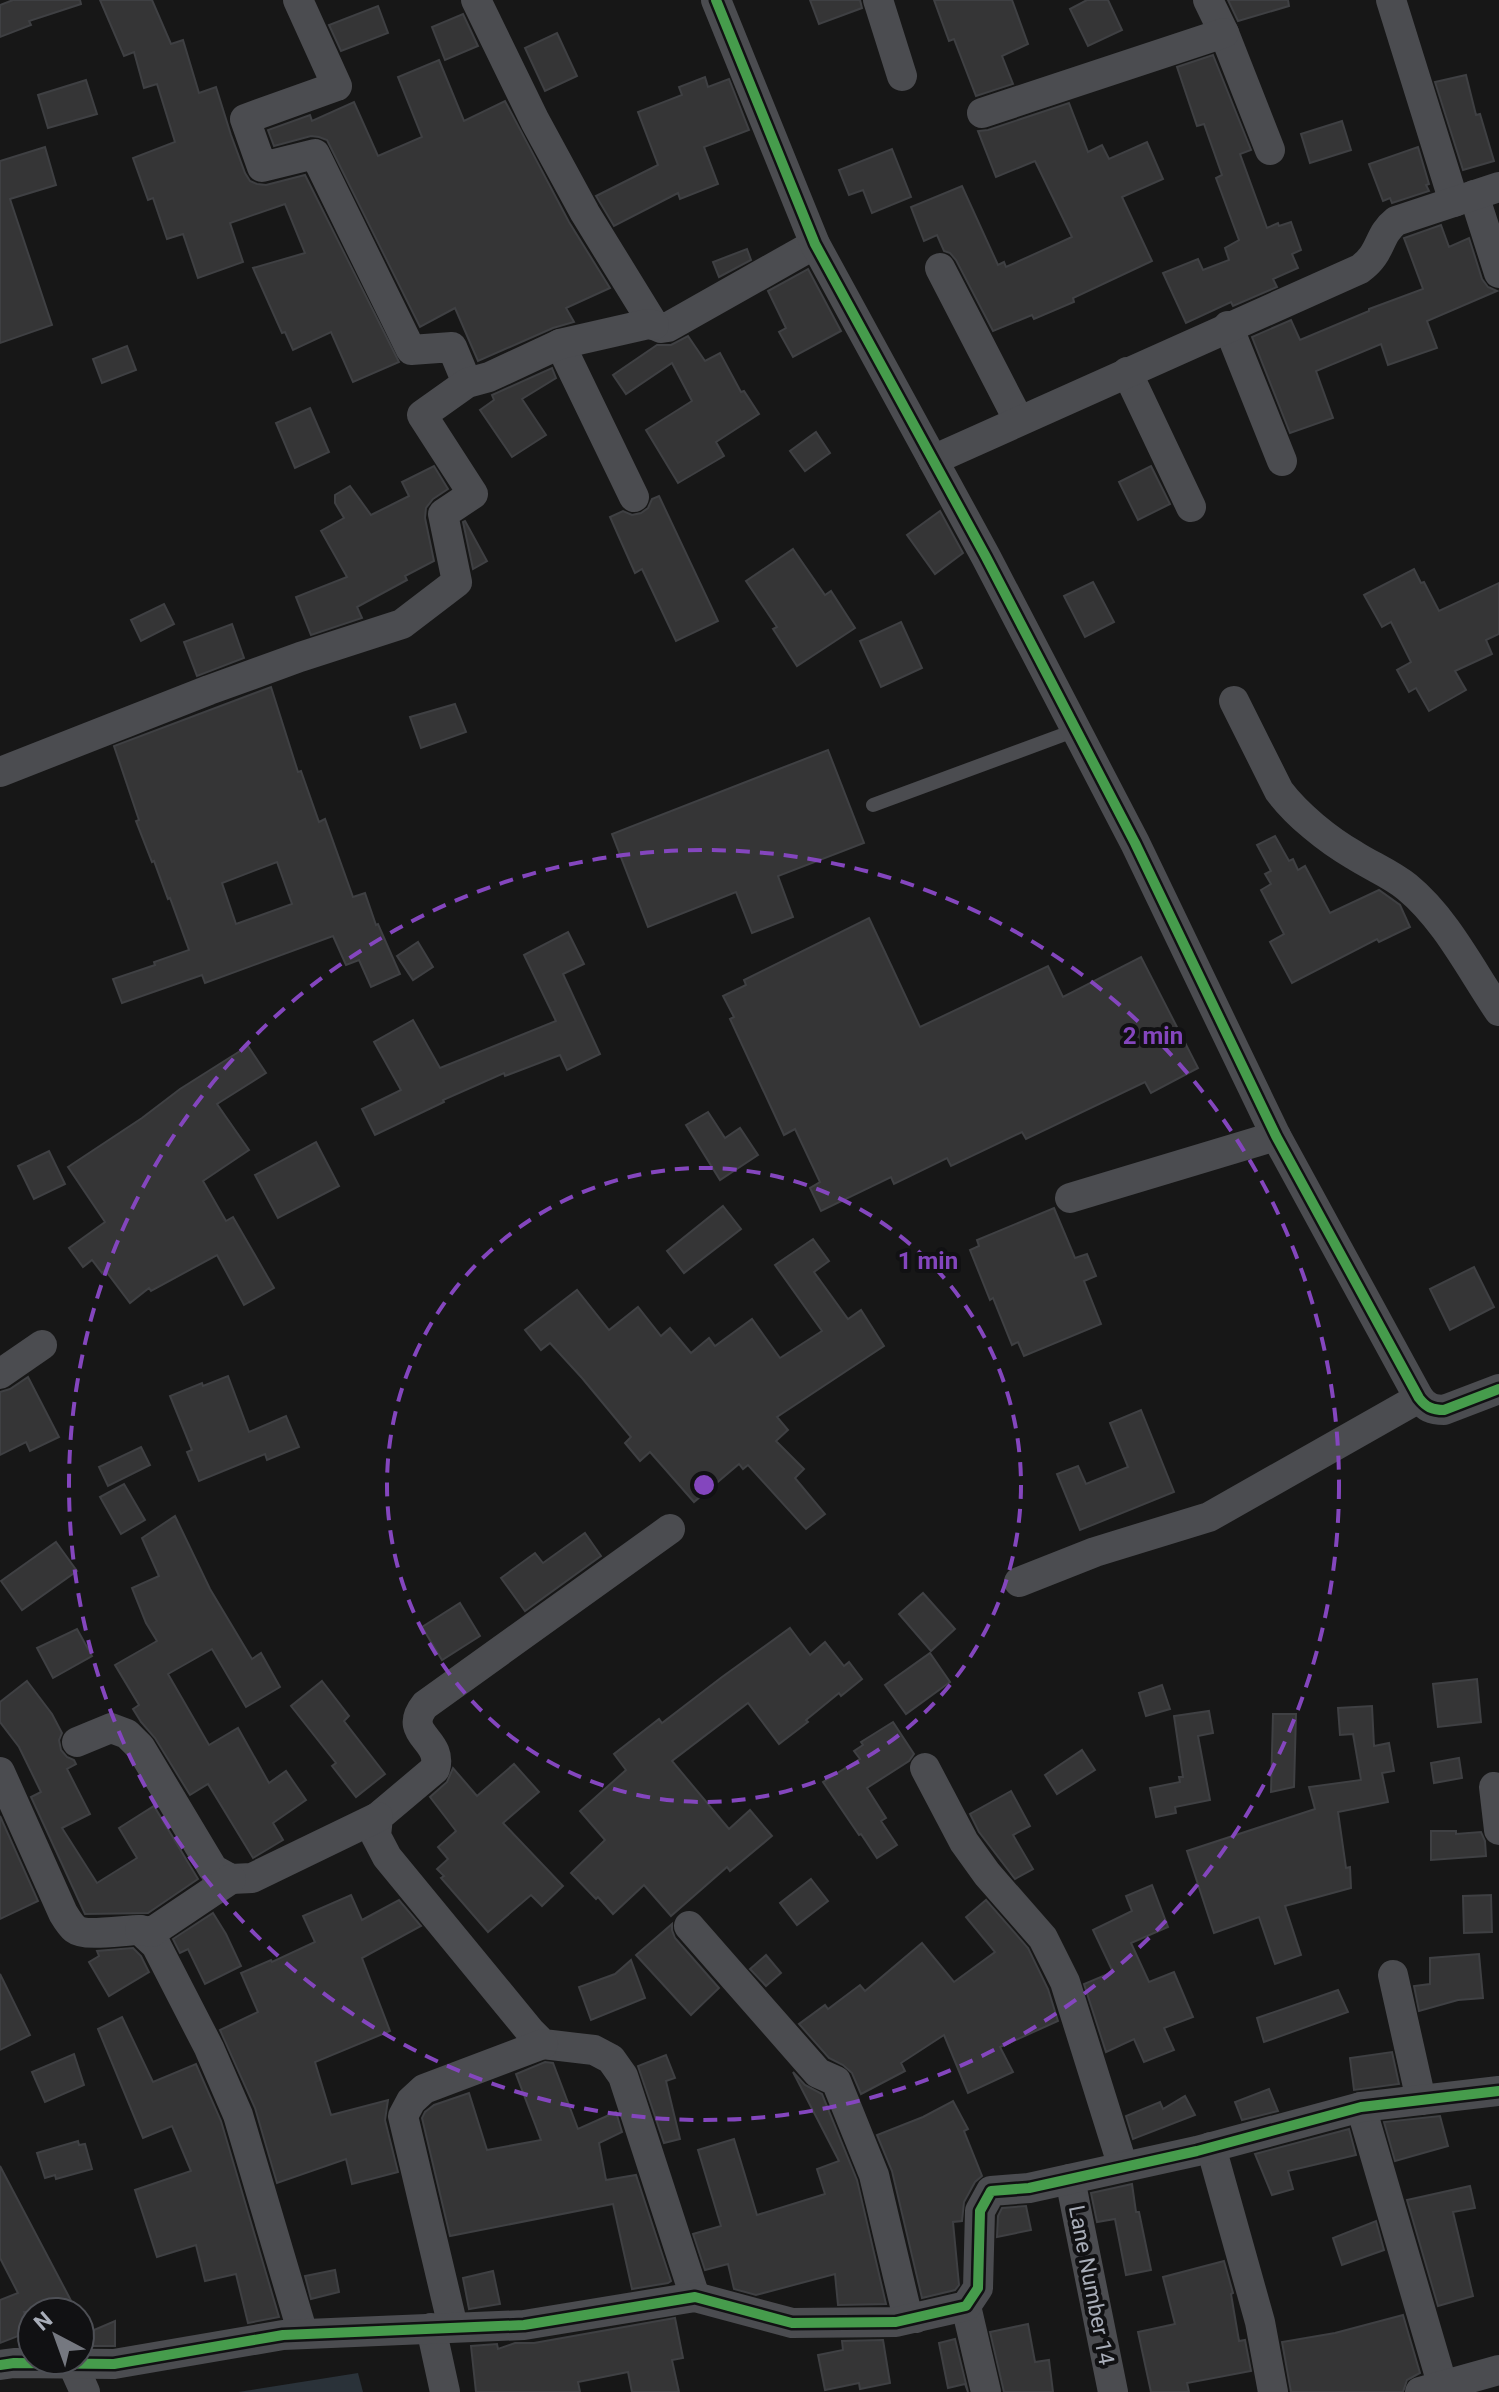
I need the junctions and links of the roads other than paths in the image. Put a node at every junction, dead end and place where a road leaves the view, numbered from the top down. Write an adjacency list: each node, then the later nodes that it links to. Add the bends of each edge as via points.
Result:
1 (298, 0): 19 (street, via 337,86 245,119 262,167 315,154 411,350 452,347)
2 (476, 0): 15 (street, via 585,213)
3 (716, 0): 12 (street)
4 (878, 0): 8 (street)
5 (1208, 0): 7 (street)
6 (1391, 0): 11 (street)
7 (1224, 33): 9 (street); 10 (street)
8 (902, 76)
9 (982, 113)
10 (1270, 150)
11 (1476, 195): 14 (street); 16 (street, via 1396,221 1372,260 1360,269)
12 (815, 244): 15 (street, via 668,327); 21 (street)
13 (940, 268): 20 (street)
14 (1499, 273)
15 (654, 325): 17 (street)
16 (1228, 326): 18 (street); 22 (street)
17 (560, 344): 19 (street); 23 (street)
18 (1127, 372): 20 (street); 24 (street)
19 (467, 383): 27 (street, via 422,415 473,494 443,514 457,582 402,624 209,690)
20 (1019, 421): 21 (street)
21 (933, 460): 26 (street)
22 (1282, 461)
23 (634, 497)
24 (1191, 507)
25 (1234, 701): 29 (street, via 1289,804 1351,854 1407,887 1446,932)
26 (1076, 730): 28 (lane); 30 (street)
27 (0, 772)
28 (873, 805)
29 (1499, 1011)
30 (1276, 1136): 31 (street); 35 (street)
31 (1070, 1198)
32 (42, 1345): 33 (street)
33 (0, 1374)
34 (1499, 1389): 35 (street, via 1444,1410 1426,1406)
35 (1419, 1398): 37 (street, via 1209,1517)
36 (670, 1529): 42 (street, via 425,1705 416,1725 435,1752 435,1769)
37 (1019, 1582)
38 (77, 1742): 44 (street, via 111,1728 127,1734 213,1869)
39 (925, 1768): 53 (street, via 964,1842 1043,1938 1065,1982)
40 (0, 1772): 46 (street, via 72,1928 85,1935)
41 (1494, 1787): 43 (street)
42 (378, 1817): 44 (street, via 252,1878); 48 (street, via 376,1836 387,1857)
43 (1499, 1830)
44 (231, 1879): 46 (street, via 152,1932)
45 (689, 1926): 57 (street, via 818,2073 836,2081 874,2175 906,2310)
46 (140, 1930): 59 (street, via 156,1945 238,2115)
47 (1393, 1975): 50 (street)
48 (543, 2044): 55 (street, via 594,2050 611,2059 623,2076); 58 (street, via 424,2089 403,2116)
49 (1499, 2091): 50 (street)
50 (1421, 2100): 51 (street)
51 (1361, 2107): 52 (street); 62 (street)
52 (1211, 2147): 53 (street); 66 (street, via 1260,2322)
53 (1123, 2167): 54 (street)
54 (1070, 2179): 56 (street, via 991,2191 980,2211 978,2288); 65 (street, Lane Number 14)
55 (695, 2297): 57 (street, via 792,2323); 58 (street, via 524,2325)
56 (966, 2306): 57 (street); 64 (street)
57 (916, 2318)
58 (442, 2328): 59 (street); 63 (street)
59 (303, 2334): 60 (street)
60 (96, 2364)
61 (1499, 2370): 62 (street)
62 (1432, 2389)
63 (445, 2392)
64 (986, 2392)
65 (1113, 2392)
66 (1273, 2392)

